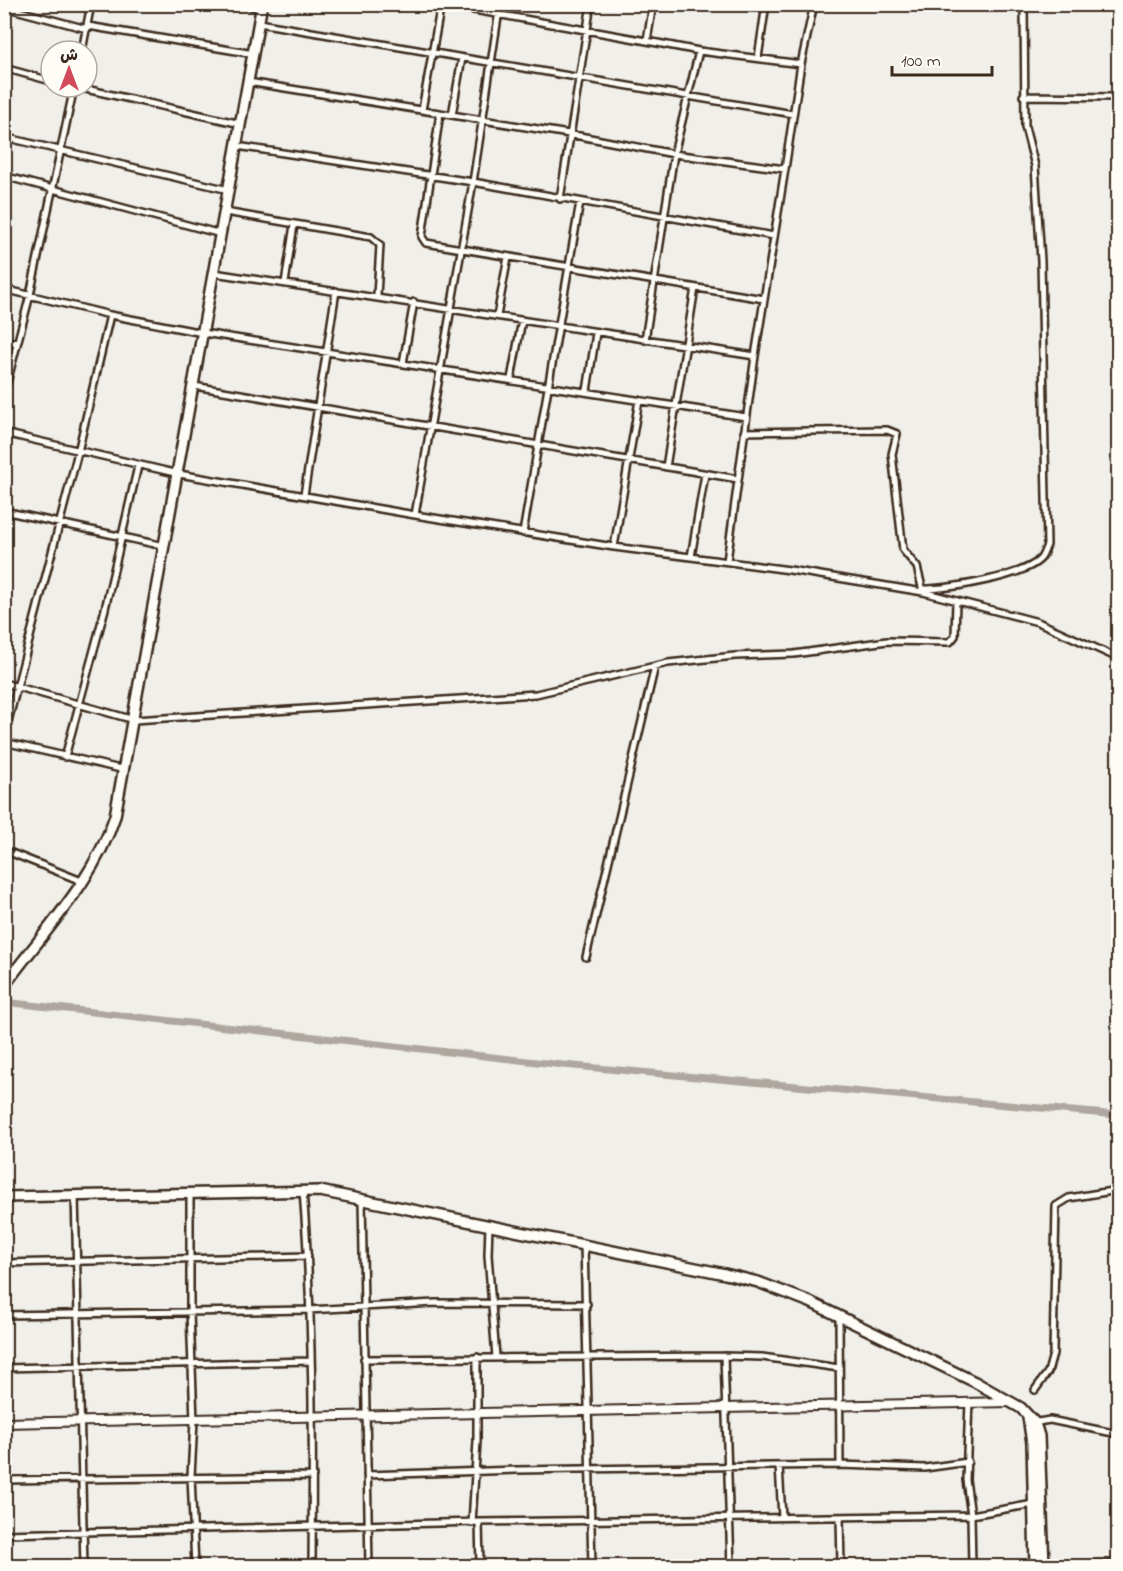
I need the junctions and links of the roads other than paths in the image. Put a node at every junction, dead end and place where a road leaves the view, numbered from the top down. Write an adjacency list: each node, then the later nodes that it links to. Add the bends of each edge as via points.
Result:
1 (91, 4): 14 (street)
2 (243, 4): 11 (street)
3 (501, 4): 12 (street)
4 (591, 4): 15 (street)
5 (653, 4): 17 (street)
6 (766, 4): 22 (street)
7 (814, 4): 24 (street)
8 (1024, 4): 30 (street)
9 (441, 5): 12 (street); 20 (street)
10 (4, 7): 14 (street)
11 (262, 7): 13 (main road)
12 (500, 14): 15 (street); 23 (street)
13 (259, 23): 19 (main road); 20 (street)
14 (87, 28): 16 (street); 19 (street)
15 (588, 31): 17 (street); 27 (street)
16 (85, 39)
17 (647, 40): 18 (street)
18 (699, 51): 22 (street); 31 (street)
19 (254, 54): 28 (main road)
20 (434, 54): 21 (street); 34 (street)
21 (462, 58): 23 (street); 37 (street)
22 (758, 58): 24 (street)
23 (492, 63): 27 (street); 38 (street)
24 (801, 64): 36 (street)
25 (4, 68): 26 (street)
26 (39, 78)
27 (580, 79): 31 (street); 40 (street)
28 (248, 82): 34 (street); 39 (main road)
29 (99, 92): 39 (street)
30 (1023, 96): 32 (street); 116 (street, via 1025,127 1035,166 1041,261 1047,545 1036,562 1010,574)
31 (687, 97): 36 (street); 44 (street)
32 (1119, 97)
33 (73, 99): 43 (street)
34 (422, 110): 35 (street)
35 (440, 113): 37 (street); 47 (street)
36 (793, 114): 45 (street)
37 (452, 115): 38 (street)
38 (481, 120): 40 (street); 48 (street)
39 (241, 124): 42 (main road)
40 (568, 134): 44 (street); 51 (street)
41 (4, 137): 43 (street)
42 (237, 146): 47 (street); 50 (main road)
43 (60, 151): 49 (street); 50 (street)
44 (674, 154): 45 (street); 54 (street)
45 (785, 169): 57 (street)
46 (4, 176): 49 (street)
47 (431, 176): 48 (street); 58 (street, via 423,240 434,246)
48 (473, 182): 51 (street); 58 (street)
49 (53, 188): 56 (street); 67 (street)
50 (229, 190): 53 (main road)
51 (560, 199): 52 (street)
52 (580, 202): 54 (street); 60 (street)
53 (225, 212): 55 (street); 56 (main road)
54 (665, 217): 57 (street); 62 (street)
55 (294, 225): 63 (street); 68 (street, via 377,241)
56 (221, 234): 61 (main road)
57 (774, 236): 69 (street)
58 (460, 249): 59 (street); 71 (street)
59 (508, 257): 60 (street); 73 (street)
60 (568, 267): 62 (street); 75 (street)
61 (214, 273): 63 (street); 76 (main road)
62 (656, 280): 64 (street); 79 (street)
63 (285, 283): 66 (street)
64 (695, 288): 69 (street); 81 (street)
65 (4, 289): 67 (street)
66 (336, 291): 68 (street); 82 (street)
67 (30, 295): 72 (street); 80 (street)
68 (377, 296): 70 (street)
69 (764, 299): 83 (street)
70 (414, 302): 71 (street); 84 (street)
71 (450, 307): 73 (street); 85 (street)
72 (110, 315): 76 (street); 99 (street)
73 (496, 316): 74 (street)
74 (522, 320): 75 (street); 86 (street)
75 (557, 327): 77 (street); 87 (street)
76 (203, 333): 82 (street); 88 (main road)
77 (596, 333): 79 (street); 89 (street)
78 (4, 340): 80 (street)
79 (645, 340): 81 (street)
80 (17, 343): 90 (street)
81 (685, 346): 83 (street); 92 (street)
82 (327, 352): 84 (street); 93 (street)
83 (755, 356): 94 (street)
84 (403, 363): 85 (street)
85 (439, 368): 86 (street); 95 (street)
86 (511, 379): 87 (street)
87 (549, 385): 89 (street); 98 (street)
88 (194, 386): 93 (street); 103 (main road)
89 (587, 391): 91 (street)
90 (4, 394)
91 (639, 400): 92 (street); 100 (street)
92 (676, 406): 94 (street); 102 (street)
93 (318, 407): 95 (street); 106 (street)
94 (746, 417): 96 (street)
95 (429, 427): 98 (street); 108 (street)
96 (744, 432): 105 (street); 116 (street, via 887,430 897,434 892,454 903,550 917,567)
97 (4, 434): 99 (street)
98 (538, 445): 100 (street); 110 (street)
99 (78, 452): 101 (street); 109 (street)
100 (629, 462): 102 (street); 113 (street)
101 (138, 466): 103 (street); 111 (street)
102 (666, 467): 104 (street)
103 (179, 474): 106 (street); 112 (main road)
104 (705, 474): 105 (street); 114 (street)
105 (738, 479): 115 (street)
106 (304, 495): 108 (street)
107 (4, 511): 109 (street)
108 (415, 515): 110 (street)
109 (59, 522): 111 (street); 121 (street)
110 (523, 532): 113 (street)
111 (121, 537): 112 (street); 122 (street)
112 (164, 546): 123 (main road)
113 (614, 547): 114 (street)
114 (691, 556): 115 (street)
115 (727, 561): 116 (street)
116 (923, 591): 117 (street)
117 (956, 601): 118 (street, via 1056,628); 119 (street, via 956,636 950,642 887,641)
118 (1119, 658)
119 (655, 666): 123 (street, via 536,694); 130 (street)
120 (4, 683): 121 (street)
121 (16, 686): 122 (street); 124 (street)
122 (81, 704): 123 (street); 126 (street)
123 (134, 720): 127 (main road)
124 (4, 737)
125 (4, 742): 126 (street)
126 (65, 757): 127 (street)
127 (125, 770): 129 (main road, via 111,830)
128 (4, 850): 129 (street)
129 (84, 882): 132 (main road)
130 (586, 957)
131 (4, 966): 132 (street)
132 (16, 970): 133 (main road)
133 (4, 986)
134 (1119, 1190): 164 (street, via 1069,1198 1056,1206 1053,1354 1048,1371)
135 (303, 1191): 136 (main road); 139 (main road); 142 (street)
136 (190, 1193): 137 (main road); 143 (street)
137 (75, 1196): 138 (main road); 144 (street)
138 (4, 1197)
139 (362, 1198): 140 (main road); 148 (street)
140 (489, 1225): 141 (main road); 146 (street)
141 (584, 1245): 147 (street); 153 (main road, via 758,1282)
142 (308, 1256): 143 (street); 149 (street)
143 (190, 1260): 144 (street); 150 (street)
144 (76, 1262): 145 (street); 151 (street)
145 (4, 1263)
146 (491, 1304): 147 (street); 148 (street); 157 (street)
147 (587, 1304): 154 (street)
148 (363, 1306): 149 (street); 158 (street)
149 (308, 1310): 150 (street); 159 (street)
150 (190, 1312): 151 (street); 160 (street)
151 (78, 1314): 152 (street); 161 (street)
152 (4, 1315)
153 (839, 1315): 163 (street); 166 (main road)
154 (587, 1356): 155 (street); 157 (street); 169 (street)
155 (724, 1356): 163 (street); 168 (street)
156 (477, 1357): 157 (street); 158 (street); 170 (street)
157 (496, 1357)
158 (364, 1359): 171 (street)
159 (310, 1361): 160 (street); 172 (street)
160 (191, 1364): 161 (street); 173 (street)
161 (80, 1366): 162 (street); 175 (street)
162 (4, 1368)
163 (839, 1368): 167 (street)
164 (1035, 1390)
165 (969, 1402): 166 (street); 167 (street); 178 (street)
166 (1014, 1402): 174 (main road)
167 (839, 1406): 168 (street); 179 (street)
168 (728, 1409): 169 (street); 181 (street)
169 (590, 1412): 170 (street); 182 (street)
170 (477, 1414): 171 (street); 183 (street)
171 (367, 1416): 172 (street); 184 (street)
172 (312, 1418): 173 (street); 186 (street)
173 (194, 1420): 175 (street); 185 (street)
174 (1030, 1420): 177 (street, via 1050,1420); 189 (main road); 213 (main road, via 1040,1436)
175 (81, 1422): 176 (street); 187 (street)
176 (4, 1423)
177 (1119, 1434)
178 (968, 1462): 179 (street, via 925,1468); 190 (street)
179 (840, 1465): 180 (street)
180 (779, 1466): 181 (street); 191 (street)
181 (728, 1467): 182 (street); 193 (street)
182 (590, 1469): 183 (street); 194 (street)
183 (475, 1472): 184 (street); 196 (street)
184 (367, 1475): 197 (street)
185 (191, 1476): 186 (street); 187 (street); 199 (street)
186 (313, 1476): 198 (street)
187 (81, 1479): 188 (street); 200 (street)
188 (4, 1480)
189 (1034, 1504): 190 (street); 212 (main road)
190 (970, 1515): 192 (street); 211 (street)
191 (782, 1517): 192 (street); 193 (street)
192 (840, 1517): 210 (street)
193 (729, 1519): 194 (street); 209 (street)
194 (592, 1521): 195 (street); 208 (street)
195 (479, 1522): 196 (street); 207 (street)
196 (472, 1523): 197 (street)
197 (368, 1527): 198 (street); 206 (street)
198 (313, 1528): 199 (street); 205 (street)
199 (193, 1530): 200 (street); 204 (street)
200 (83, 1532): 201 (street); 203 (street)
201 (4, 1534)
202 (1119, 1564): 215 (street)
203 (84, 1566)
204 (195, 1566)
205 (312, 1566)
206 (369, 1566)
207 (480, 1566)
208 (592, 1566)
209 (731, 1566)
210 (841, 1566)
211 (972, 1566)
212 (1035, 1566)
213 (1044, 1566)
214 (1053, 1566): 215 (street)
215 (1103, 1566)

